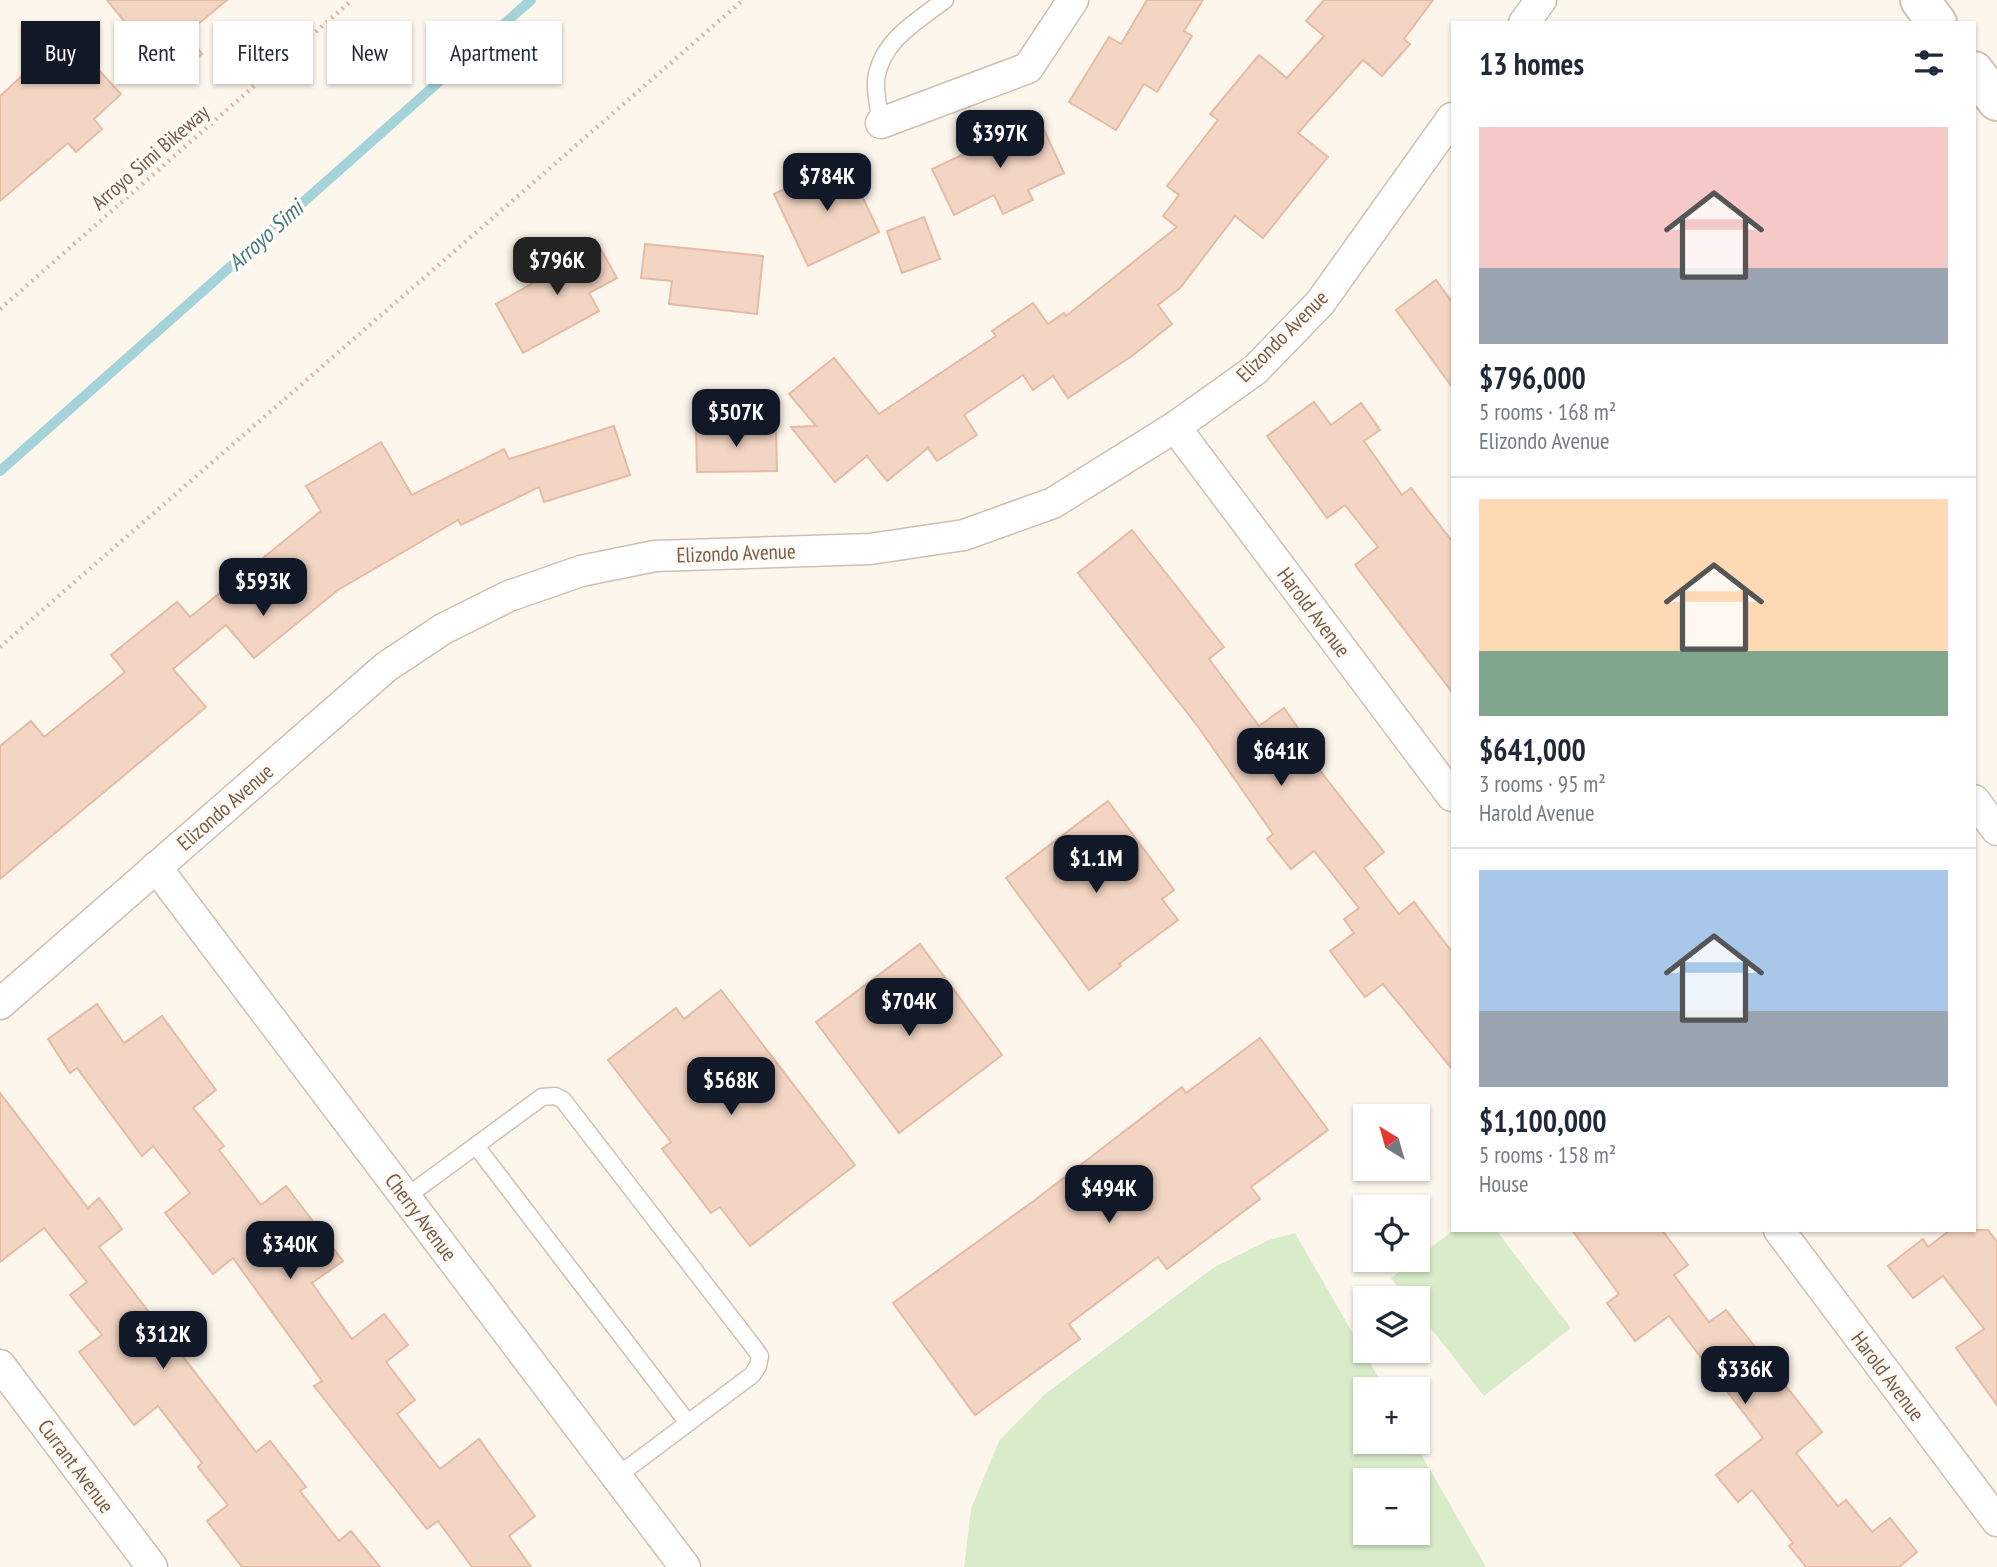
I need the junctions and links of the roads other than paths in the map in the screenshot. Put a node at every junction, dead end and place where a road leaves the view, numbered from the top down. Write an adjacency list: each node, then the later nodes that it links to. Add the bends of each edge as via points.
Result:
1 (945, 0): 10 (lane, via 899,35 883,54 876,81)
2 (1073, 0): 10 (street, via 1028,68)
3 (1541, 0): 5 (street)
4 (1920, 0): 6 (main road)
5 (1525, 21)
6 (1936, 21)
7 (1976, 74): 8 (main road)
8 (1997, 100)
9 (1451, 119): 11 (street, Elizondo Avenue, via 1320,303 1255,370)
10 (881, 123)
11 (1175, 427): 12 (street, Harold Avenue); 15 (street, Elizondo Avenue, via 1053,503 964,535 870,549 655,556 581,571 509,596 443,629 386,667)
12 (1451, 795)
13 (1976, 803): 14 (street)
14 (1997, 830)
15 (156, 867): 16 (street, Elizondo Avenue); 18 (street, Cherry Avenue)
16 (0, 1004)
17 (476, 1146): 18 (lane); 21 (lane); 21 (lane, via 542,1097 563,1100 752,1345 760,1356 752,1375)
18 (406, 1197): 22 (street, Cherry Avenue)
19 (1780, 1232): 23 (street, Harold Avenue)
20 (0, 1365): 24 (street, Currant Avenue)
21 (688, 1423): 22 (lane)
22 (617, 1477): 25 (street, Cherry Avenue)
23 (1997, 1521)
24 (152, 1567)
25 (685, 1567)

